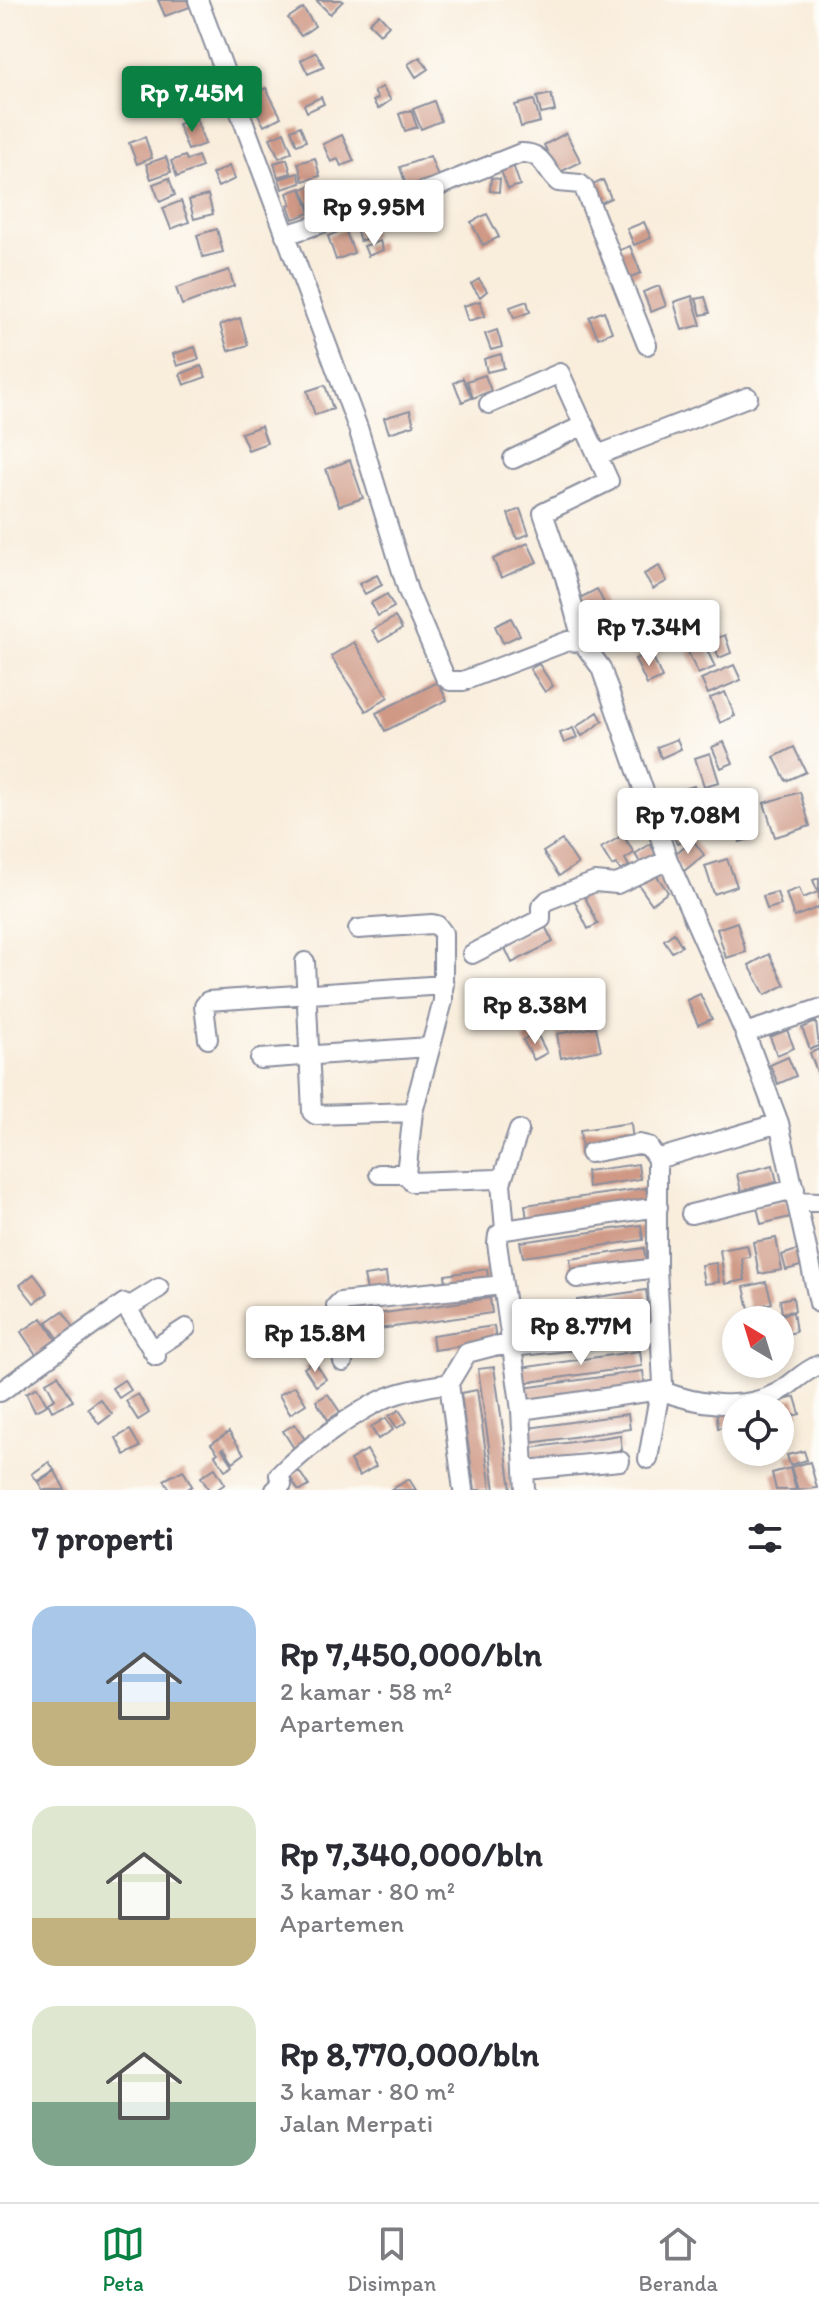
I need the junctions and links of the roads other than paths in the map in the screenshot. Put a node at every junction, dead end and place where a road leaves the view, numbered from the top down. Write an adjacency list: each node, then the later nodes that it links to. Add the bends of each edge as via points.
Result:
1 (198, 0): 2 (street)
2 (285, 235): 3 (street, via 531,153 558,182 584,188); 9 (street, via 358,428 408,591 445,677 463,681 561,642)
3 (647, 345)
4 (748, 397): 7 (street)
5 (489, 404): 6 (street, via 560,373)
6 (584, 425): 7 (street); 8 (street)
7 (598, 455): 9 (street, via 609,481 543,513)
8 (513, 459)
9 (583, 643): 10 (street, via 601,668)
10 (668, 860): 12 (street, via 617,884 595,882 548,900 541,907 541,919); 17 (street)
11 (358, 929): 14 (street, via 437,925 443,933)
12 (472, 954)
13 (305, 962): 15 (street)
14 (444, 985): 15 (street); 19 (street)
15 (307, 993): 18 (street, via 208,1001); 20 (street)
16 (819, 1009): 17 (street)
17 (745, 1033): 23 (street)
18 (208, 1039)
19 (429, 1047): 20 (street); 22 (street)
20 (312, 1056): 21 (street); 22 (street, via 313,1113)
21 (260, 1059)
22 (413, 1112): 28 (street)
23 (779, 1123): 26 (street); 30 (street)
24 (519, 1130): 29 (street)
25 (590, 1153): 26 (street, via 639,1144 648,1146)
26 (657, 1159): 32 (street)
27 (379, 1174): 28 (street)
28 (406, 1174): 29 (street, via 412,1182 489,1177)
29 (501, 1183): 34 (street)
30 (796, 1195): 31 (street); 33 (street); 39 (street)
31 (819, 1202)
32 (658, 1207): 34 (street); 35 (street)
33 (691, 1214)
34 (505, 1230): 37 (street, via 497,1238)
35 (657, 1268): 36 (street); 42 (street)
36 (577, 1278)
37 (503, 1285): 43 (street); 44 (street, via 338,1302)
38 (159, 1288): 40 (street)
39 (819, 1303)
40 (127, 1308): 41 (street, via 154,1353); 48 (street, via 124,1303)
41 (186, 1328)
42 (660, 1331): 43 (street); 47 (street)
43 (510, 1346): 46 (street, via 471,1350); 49 (street)
44 (343, 1362)
45 (819, 1365): 47 (street, via 777,1393 746,1402 700,1402)
46 (449, 1383): 53 (street, via 372,1406 290,1464 279,1475); 54 (street)
47 (660, 1390): 49 (street); 50 (street)
48 (0, 1392)
49 (521, 1410): 52 (street)
50 (648, 1459)
51 (620, 1461): 52 (street)
52 (526, 1470): 55 (street)
53 (281, 1488)
54 (463, 1490)
55 (525, 1490)

